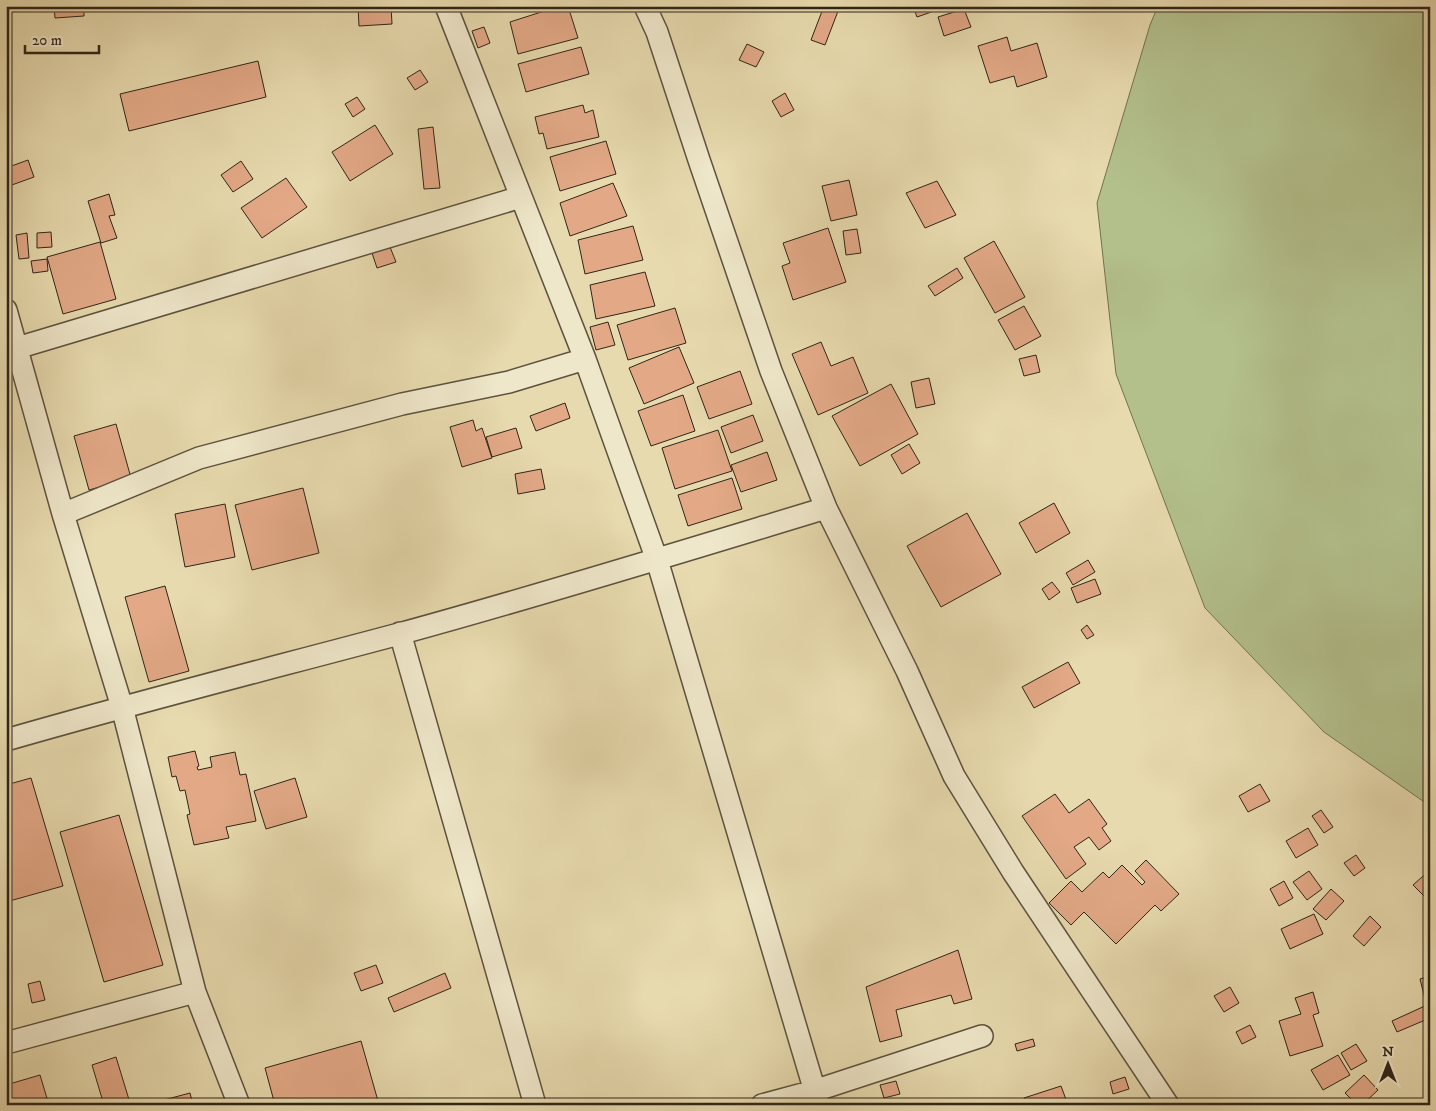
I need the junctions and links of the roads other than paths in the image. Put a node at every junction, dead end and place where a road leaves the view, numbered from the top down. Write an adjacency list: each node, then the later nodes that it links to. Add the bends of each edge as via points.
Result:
1 (446, 6): 3 (street)
2 (645, 6): 7 (street, via 657,32 772,371)
3 (521, 196): 5 (street); 6 (street)
4 (6, 310): 5 (street)
5 (17, 348): 8 (street)
6 (585, 359): 8 (street, via 509,382 402,404 198,458); 9 (street)
7 (826, 508): 9 (street); 20 (street, via 907,671 954,776 1013,872)
8 (63, 514): 11 (street)
9 (657, 560): 10 (street); 16 (street)
10 (400, 633): 11 (street); 18 (street)
11 (122, 707): 12 (street); 13 (street)
12 (6, 740)
13 (195, 992): 15 (street); 17 (street)
14 (982, 1036): 16 (street)
15 (6, 1043)
16 (817, 1098): 19 (street)
17 (239, 1105)
18 (535, 1105)
19 (762, 1105)
20 (1168, 1105)

